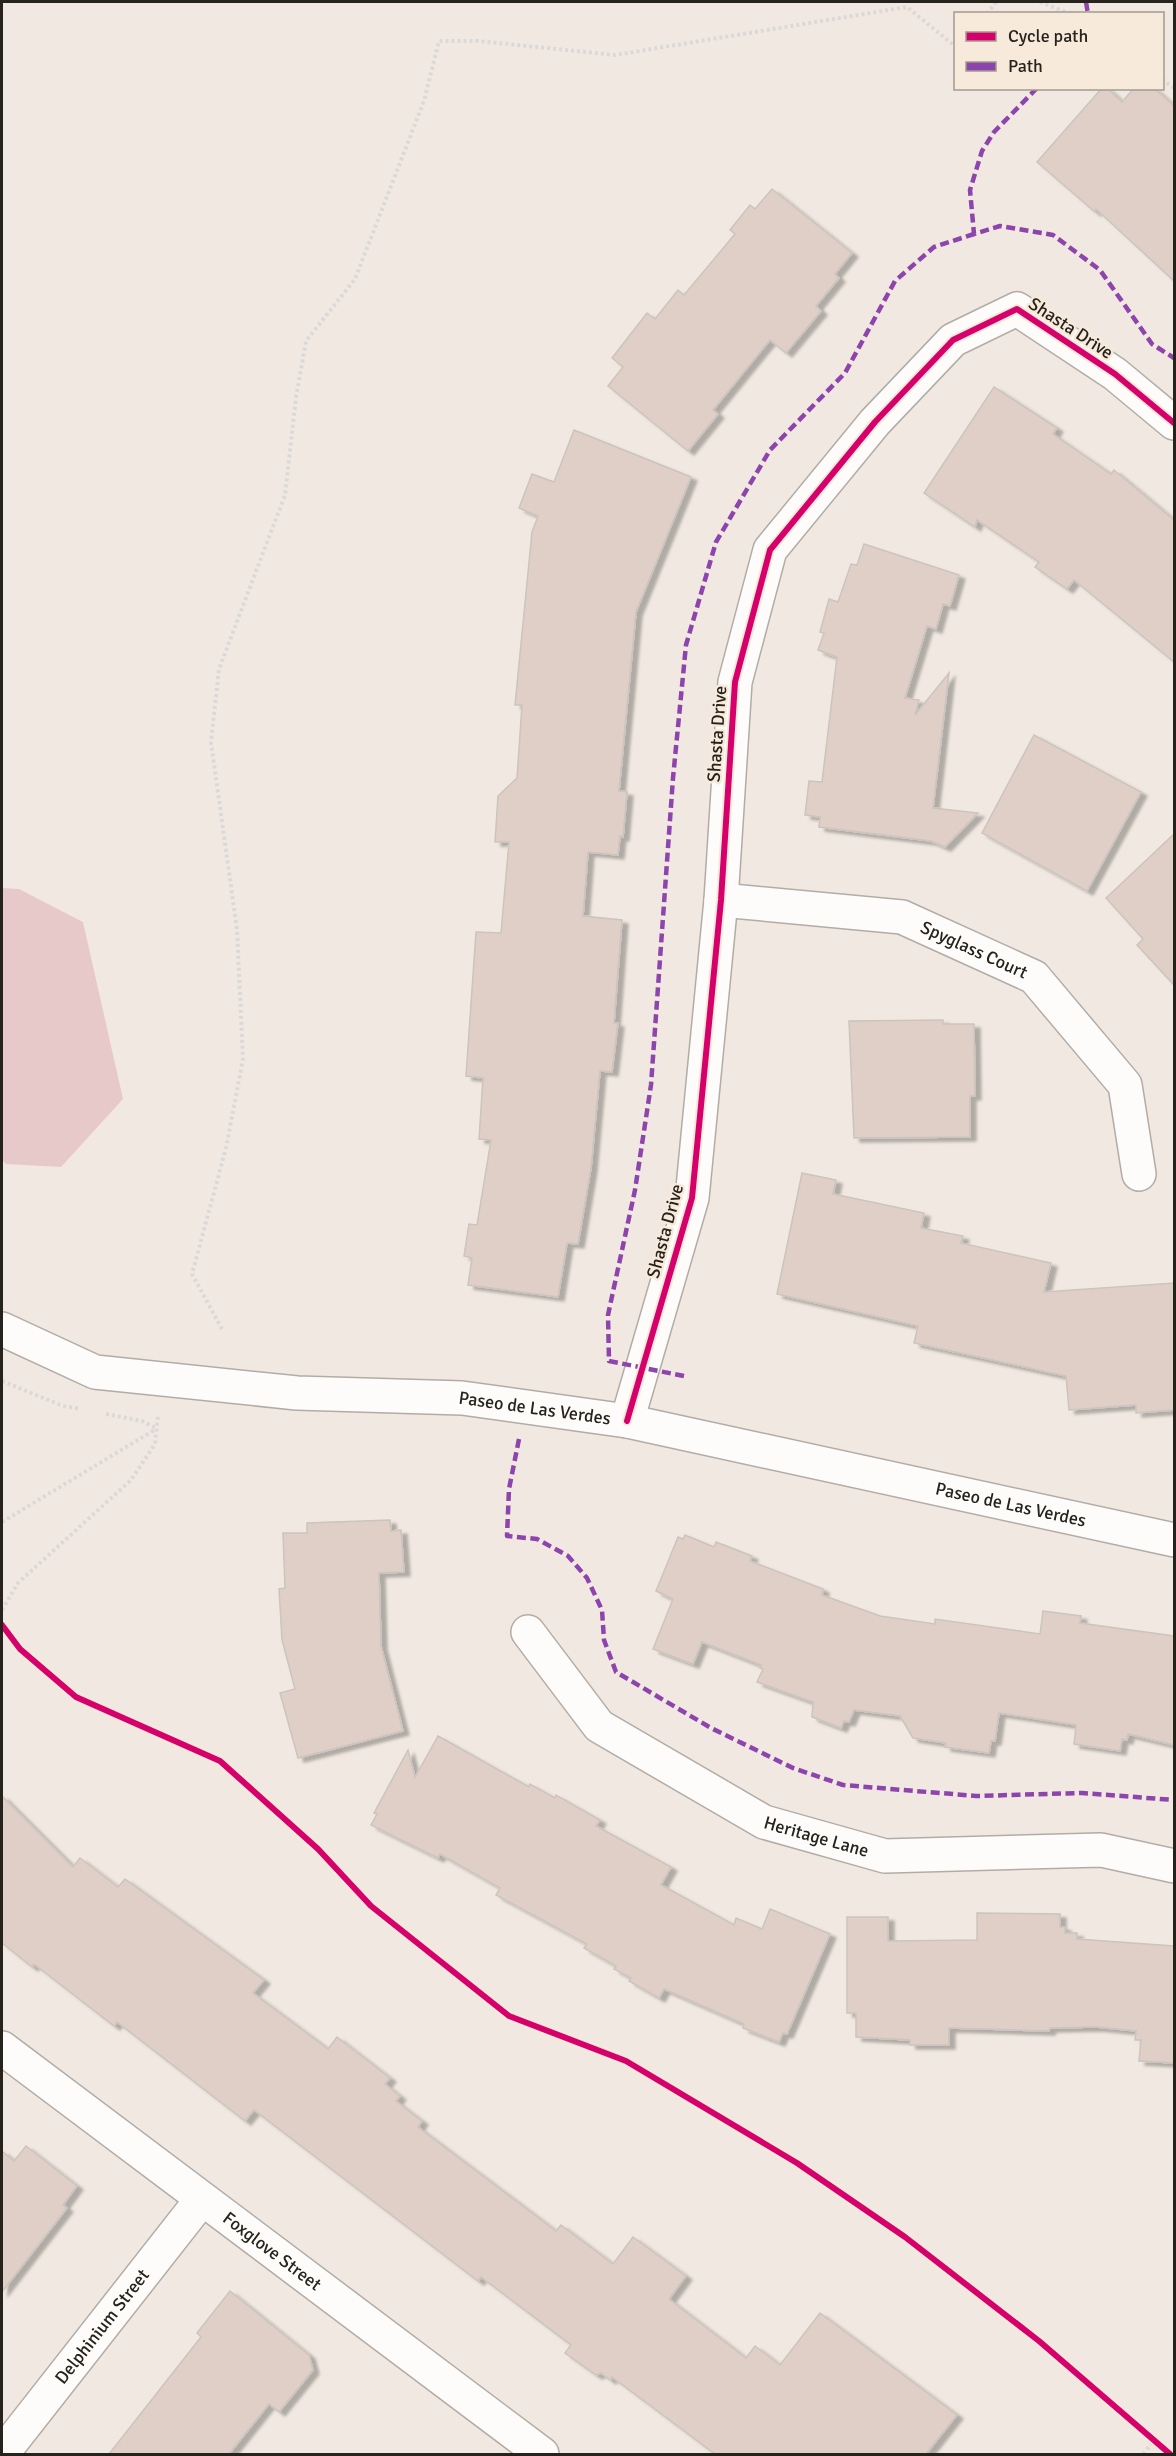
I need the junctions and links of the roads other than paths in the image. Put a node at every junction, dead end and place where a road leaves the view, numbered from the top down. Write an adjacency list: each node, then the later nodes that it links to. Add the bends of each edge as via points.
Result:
1 (1174, 423): 2 (street, Shasta Drive, via 1115,374 1017,309 953,340 937,356 875,422 770,550 735,682)
2 (721, 900): 3 (street, Spyglass Court, via 902,917 1034,977 1125,1085); 5 (street, Shasta Drive, via 692,1198)
3 (1139, 1174)
4 (2, 1329): 5 (street, Paseo de Las Verdes, via 95,1372 297,1393 462,1398)
5 (627, 1421): 6 (street, Paseo de Las Verdes)
6 (1174, 1540)
7 (528, 1632): 8 (street, Heritage Lane, via 599,1726 765,1822 885,1856 1101,1850)
8 (1174, 1866)
9 (2, 2048): 10 (street, Foxglove Street)
10 (202, 2199): 11 (street, Delphinium Street); 12 (street, Foxglove Street)
11 (2, 2454)
12 (543, 2454)

